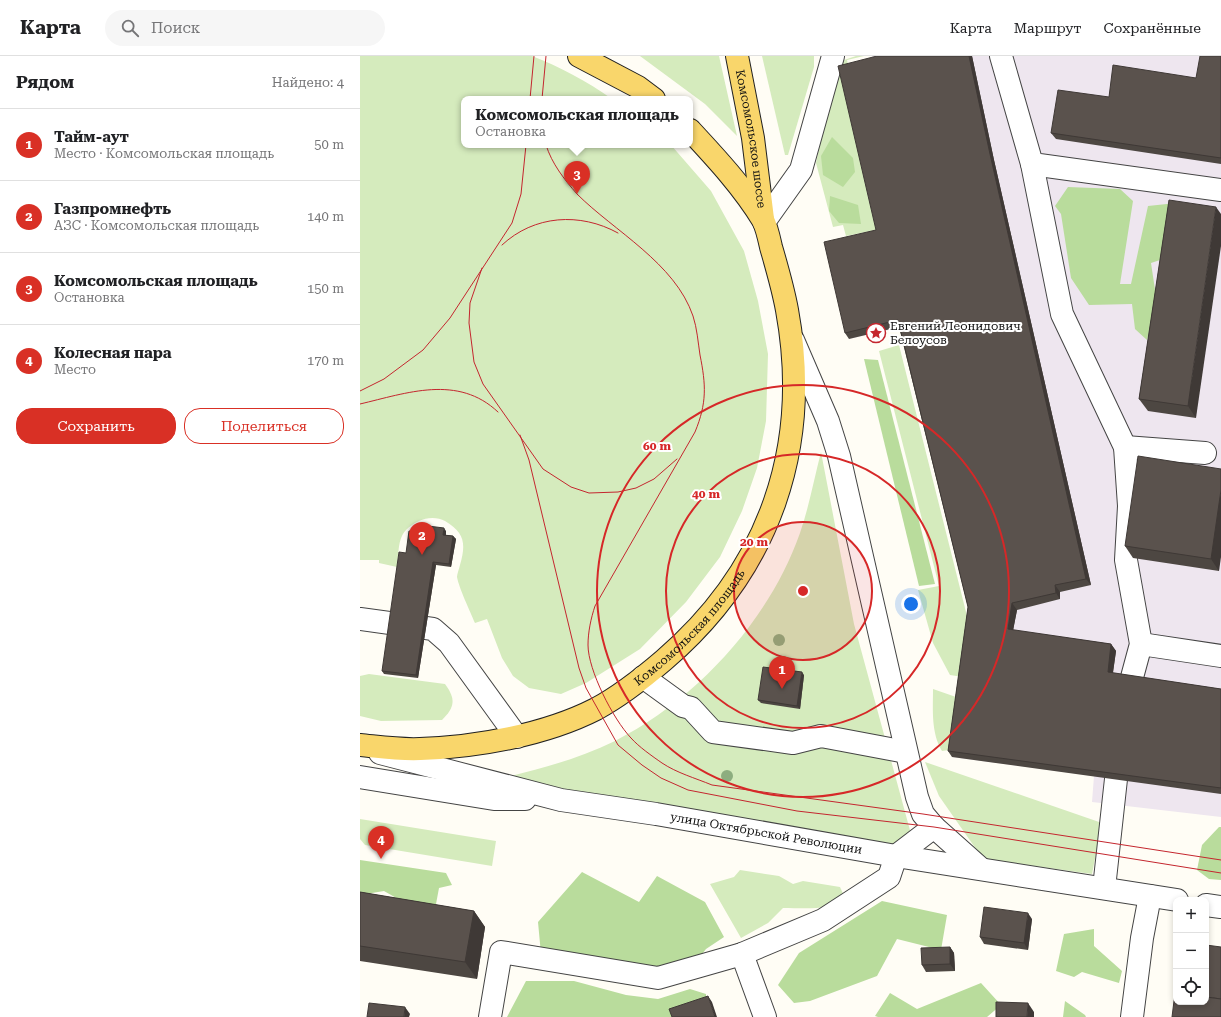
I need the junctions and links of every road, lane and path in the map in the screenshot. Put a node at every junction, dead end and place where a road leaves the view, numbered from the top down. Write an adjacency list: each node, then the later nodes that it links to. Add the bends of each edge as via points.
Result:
1 (579, 56): 5 (main road)
2 (737, 56): 9 (main road, Комсомольское шоссе, via 753,138)
3 (833, 56): 9 (street, via 801,170)
4 (1001, 56): 7 (street)
5 (650, 96)
6 (693, 133): 9 (main road, Комсомольская площадь, via 724,167)
7 (1032, 164): 8 (street); 11 (street, via 1062,314)
8 (1221, 190)
9 (764, 222): 10 (main road, Комсомольская площадь, via 783,285)
10 (793, 340): 16 (main road, Комсомольская площадь, via 794,402 790,451 779,495 758,543 732,587 706,618 678,648); 20 (street, via 828,421 839,456)
11 (1125, 447): 12 (street); 14 (street, via 1129,506 1126,560)
12 (1205, 454)
13 (360, 619): 18 (street, via 433,629 449,643)
14 (1141, 644): 15 (street); 17 (street)
15 (1221, 656)
16 (643, 677): 18 (main road, Комсомольская площадь, via 584,714 539,731); 20 (street, via 683,706 691,708 713,732 793,744 821,736)
17 (1131, 681)
18 (516, 736): 19 (main road, Комсомольская площадь, via 455,747 418,750)
19 (360, 746): 23 (street, улица Октябрьской Революции)
20 (906, 752): 24 (street, via 923,814)
21 (360, 777): 23 (street, via 494,799)
22 (1116, 779): 27 (street)
23 (561, 800): 25 (street, улица Октябрьской Революции)
24 (934, 827): 25 (street); 26 (street)
25 (896, 856): 26 (street, улица Октябрьской Революции); 32 (street, via 889,877 823,920)
26 (980, 868): 27 (street, улица Октябрьской Революции)
27 (1104, 888): 28 (street, улица Октябрьской Революции)
28 (1150, 896): 29 (street, улица Октябрьской Революции); 35 (street)
29 (1173, 899)
30 (1209, 905): 31 (street)
31 (1221, 907)
32 (742, 954): 33 (street, via 658,978 501,952); 34 (street)
33 (490, 1017)
34 (764, 1017)
35 (1132, 1017)

